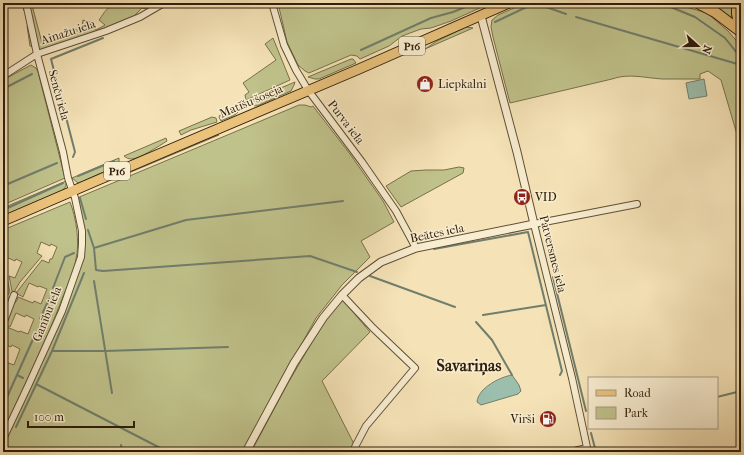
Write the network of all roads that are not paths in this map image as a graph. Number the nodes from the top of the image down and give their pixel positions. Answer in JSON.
{"nodes":[{"id":1,"x":26,"y":3,"type":"edge"},
{"id":2,"x":164,"y":3,"type":"edge"},
{"id":3,"x":272,"y":3,"type":"edge"},
{"id":4,"x":510,"y":3,"type":"edge"},
{"id":5,"x":698,"y":3,"type":"edge"},
{"id":6,"x":737,"y":3,"type":"edge"},
{"id":7,"x":481,"y":16,"type":"junction"},
{"id":8,"x":741,"y":32,"type":"edge"},
{"id":9,"x":37,"y":54,"type":"junction"},
{"id":10,"x":3,"y":76,"type":"edge"},
{"id":11,"x":308,"y":90,"type":"junction"},
{"id":12,"x":72,"y":191,"type":"junction"},
{"id":13,"x":637,"y":204,"type":"dead end"},
{"id":14,"x":3,"y":221,"type":"edge"},
{"id":15,"x":534,"y":224,"type":"junction"},
{"id":16,"x":416,"y":248,"type":"junction"},
{"id":17,"x":14,"y":295,"type":"dead end"},
{"id":18,"x":342,"y":296,"type":"junction"},
{"id":19,"x":3,"y":324,"type":"edge"},
{"id":20,"x":3,"y":439,"type":"edge"},
{"id":21,"x":587,"y":450,"type":"edge"},
{"id":22,"x":246,"y":452,"type":"edge"},
{"id":23,"x":353,"y":452,"type":"edge"},
{"id":24,"x":570,"y":452,"type":"edge"}],
"edges":[{"from":1,"to":9,"type":"street","name":"Senču iela"},
{"from":2,"to":9,"type":"street","name":"Ainažu iela"},
{"from":3,"to":11,"type":"street","name":"Purva iela"},
{"from":4,"to":7,"type":"main road","name":"Matīšu šoseja","number":"P16"},
{"from":5,"to":8,"type":"highway"},
{"from":6,"to":8,"type":"highway"},
{"from":7,"to":11,"type":"main road","name":"Matīšu šoseja","number":"P16"},
{"from":7,"to":15,"type":"street","name":"Patversmes iela"},
{"from":9,"to":10,"type":"street","name":"Ainažu iela"},
{"from":9,"to":12,"type":"street","name":"Senču iela"},
{"from":11,"to":12,"type":"main road","name":"Matīšu šoseja","number":"P16"},
{"from":11,"to":16,"type":"street","name":"Purva iela"},
{"from":12,"to":14,"type":"main road","name":"Matīšu šoseja","number":"P16"},
{"from":12,"to":20,"type":"street","name":"Ganību iela"},
{"from":13,"to":15,"type":"street","name":"Beātes iela"},
{"from":15,"to":16,"type":"street","name":"Beātes iela"},
{"from":15,"to":21,"type":"street","name":"Patversmes iela"},
{"from":16,"to":18,"type":"street","name":"Beātes iela"},
{"from":17,"to":19,"type":"street"},
{"from":18,"to":22,"type":"street","name":"Beātes iela"},
{"from":18,"to":23,"type":"street"},
{"from":21,"to":24,"type":"street"}]}
